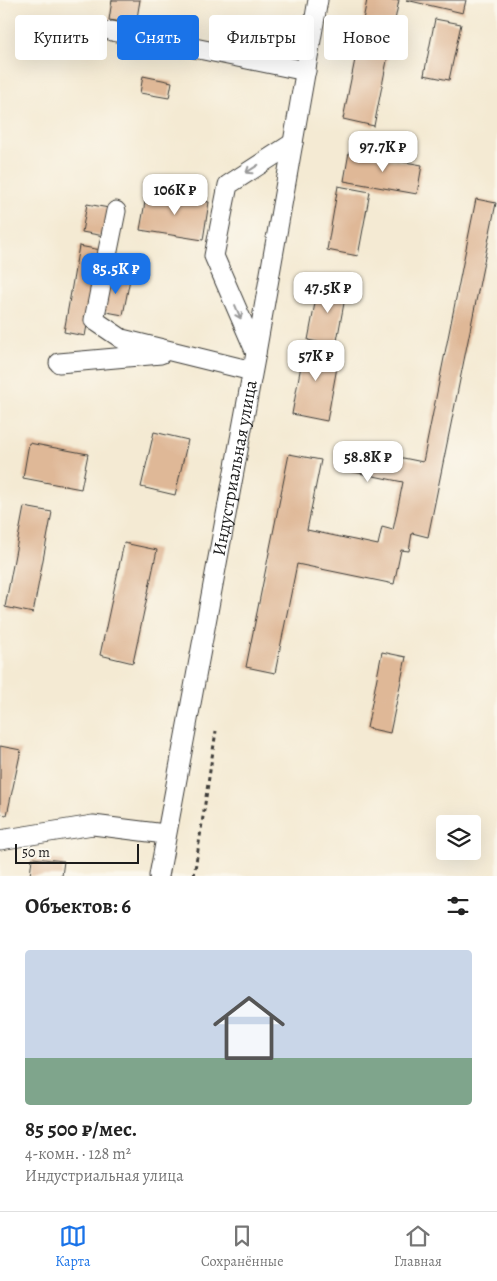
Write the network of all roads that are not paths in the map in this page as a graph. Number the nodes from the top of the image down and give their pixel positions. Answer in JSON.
{"nodes":[{"id":1,"x":318,"y":0,"type":"edge"},
{"id":2,"x":112,"y":31,"type":"dead end"},
{"id":3,"x":306,"y":71,"type":"junction"},
{"id":4,"x":293,"y":143,"type":"junction"},
{"id":5,"x":116,"y":210,"type":"dead end"},
{"id":6,"x":177,"y":353,"type":"junction"},
{"id":7,"x":254,"y":362,"type":"junction"},
{"id":8,"x":59,"y":363,"type":"dead end"},
{"id":9,"x":166,"y":834,"type":"junction"},
{"id":10,"x":0,"y":840,"type":"edge"},
{"id":11,"x":159,"y":876,"type":"edge"}],
"edges":[{"from":1,"to":3,"type":"street","name":"Индустриальная улица"},
{"from":2,"to":3,"type":"street"},
{"from":3,"to":4,"type":"street","name":"Индустриальная улица"},
{"from":4,"to":7,"type":"street","name":"Индустриальная улица"},
{"from":4,"to":7,"type":"street","one_way":true},
{"from":5,"to":6,"type":"street"},
{"from":6,"to":7,"type":"street"},
{"from":6,"to":8,"type":"street"},
{"from":7,"to":9,"type":"street","name":"Индустриальная улица"},
{"from":9,"to":10,"type":"street"},
{"from":9,"to":11,"type":"street","name":"Индустриальная улица"}]}
